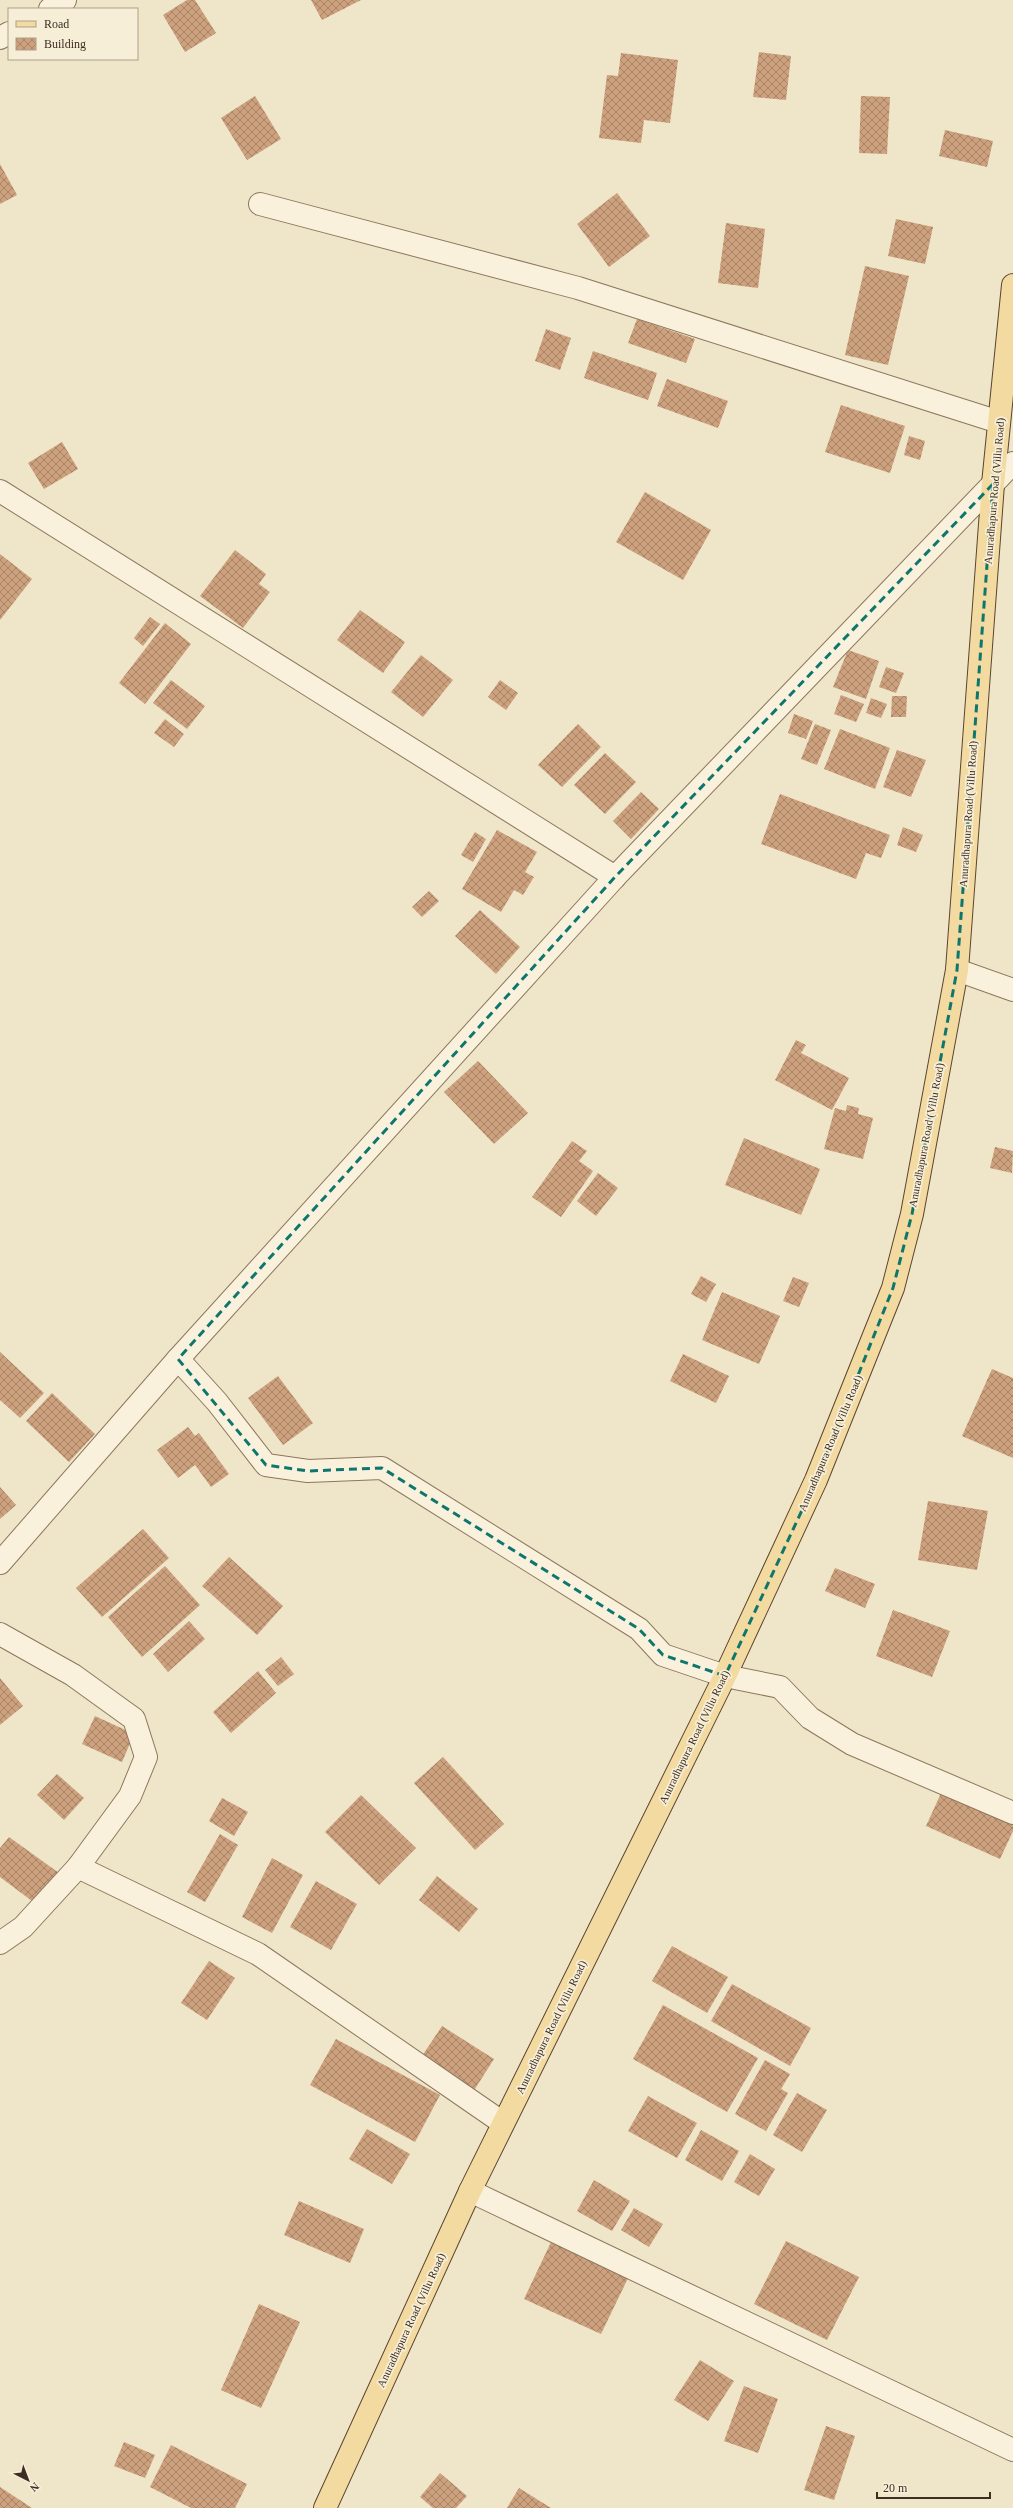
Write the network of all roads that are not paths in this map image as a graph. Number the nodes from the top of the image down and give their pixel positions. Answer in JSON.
{"nodes":[{"id":1,"x":65,"y":0,"type":"edge"},
{"id":2,"x":52,"y":8,"type":"edge"},
{"id":3,"x":260,"y":204,"type":"dead end"},
{"id":4,"x":1013,"y":285,"type":"edge"},
{"id":5,"x":1000,"y":422,"type":"junction"},
{"id":6,"x":1013,"y":463,"type":"edge"},
{"id":7,"x":993,"y":484,"type":"junction"},
{"id":8,"x":0,"y":491,"type":"edge"},
{"id":9,"x":615,"y":877,"type":"junction"},
{"id":10,"x":957,"y":970,"type":"junction"},
{"id":11,"x":1013,"y":990,"type":"edge"},
{"id":12,"x":178,"y":1359,"type":"junction"},
{"id":13,"x":0,"y":1563,"type":"edge"},
{"id":14,"x":0,"y":1634,"type":"edge"},
{"id":15,"x":724,"y":1676,"type":"junction"},
{"id":16,"x":1013,"y":1813,"type":"edge"},
{"id":17,"x":78,"y":1867,"type":"junction"},
{"id":18,"x":0,"y":1943,"type":"edge"},
{"id":19,"x":503,"y":2123,"type":"junction"},
{"id":20,"x":470,"y":2191,"type":"junction"},
{"id":21,"x":1013,"y":2450,"type":"edge"},
{"id":22,"x":325,"y":2508,"type":"edge"}],
"edges":[{"from":1,"to":2,"type":"street"},
{"from":3,"to":5,"type":"street"},
{"from":4,"to":5,"type":"main road","name":"Anuradhapura Road (Villu Road)"},
{"from":5,"to":7,"type":"main road","name":"Anuradhapura Road (Villu Road)"},
{"from":6,"to":7,"type":"street"},
{"from":7,"to":9,"type":"street"},
{"from":7,"to":10,"type":"main road","name":"Anuradhapura Road (Villu Road)"},
{"from":8,"to":9,"type":"street"},
{"from":9,"to":12,"type":"street"},
{"from":10,"to":11,"type":"street"},
{"from":10,"to":15,"type":"main road","name":"Anuradhapura Road (Villu Road)"},
{"from":12,"to":13,"type":"street"},
{"from":12,"to":15,"type":"street"},
{"from":14,"to":17,"type":"street"},
{"from":15,"to":16,"type":"street"},
{"from":15,"to":19,"type":"main road","name":"Anuradhapura Road (Villu Road)"},
{"from":17,"to":18,"type":"street"},
{"from":17,"to":19,"type":"street"},
{"from":19,"to":20,"type":"main road","name":"Anuradhapura Road (Villu Road)"},
{"from":20,"to":21,"type":"street"},
{"from":20,"to":22,"type":"main road","name":"Anuradhapura Road (Villu Road)"}]}
